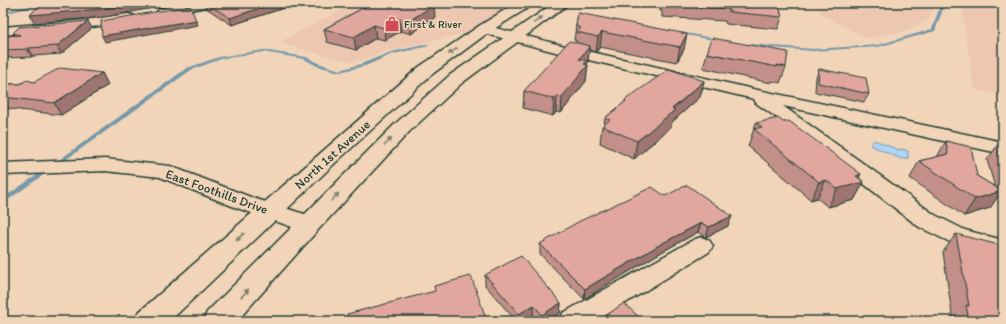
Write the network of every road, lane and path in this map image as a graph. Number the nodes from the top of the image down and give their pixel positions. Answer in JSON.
{"nodes":[{"id":1,"x":205,"y":3,"type":"edge"},
{"id":2,"x":526,"y":3,"type":"edge"},
{"id":3,"x":563,"y":3,"type":"edge"},
{"id":4,"x":484,"y":29,"type":"junction"},
{"id":5,"x":3,"y":31,"type":"edge"},
{"id":6,"x":514,"y":37,"type":"junction"},
{"id":7,"x":753,"y":94,"type":"junction"},
{"id":8,"x":1003,"y":148,"type":"edge"},
{"id":9,"x":3,"y":169,"type":"edge"},
{"id":10,"x":269,"y":211,"type":"junction"},
{"id":11,"x":309,"y":224,"type":"junction"},
{"id":12,"x":701,"y":246,"type":"dead end"},
{"id":13,"x":1003,"y":249,"type":"edge"},
{"id":14,"x":150,"y":321,"type":"edge"},
{"id":15,"x":218,"y":321,"type":"edge"},
{"id":16,"x":573,"y":321,"type":"edge"}],
"edges":[{"from":1,"to":5,"type":"street"},
{"from":2,"to":4,"type":"main road","name":"North 1st Avenue"},
{"from":6,"to":3,"type":"main road","one_way":true},
{"from":4,"to":6,"type":"street"},
{"from":4,"to":10,"type":"main road","name":"North 1st Avenue","one_way":true},
{"from":6,"to":7,"type":"street"},
{"from":11,"to":6,"type":"main road","one_way":true},
{"from":7,"to":8,"type":"street"},
{"from":7,"to":13,"type":"street"},
{"from":9,"to":10,"type":"street","name":"East Foothills Drive"},
{"from":10,"to":11,"type":"street","name":"East Foothills Drive"},
{"from":10,"to":14,"type":"main road","name":"North 1st Avenue","one_way":true},
{"from":15,"to":11,"type":"main road","one_way":true},
{"from":12,"to":16,"type":"street"}]}
